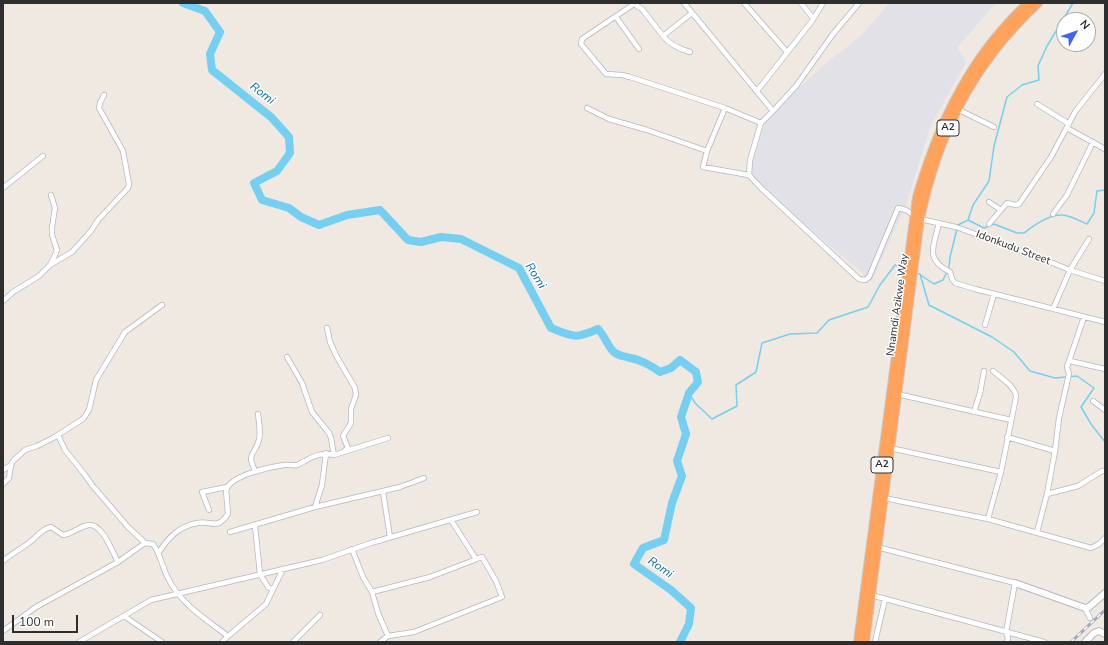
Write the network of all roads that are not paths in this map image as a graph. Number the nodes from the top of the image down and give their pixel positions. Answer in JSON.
{"nodes":[{"id":1,"x":684,"y":3,"type":"edge"},
{"id":2,"x":744,"y":3,"type":"edge"},
{"id":3,"x":802,"y":3,"type":"edge"},
{"id":4,"x":823,"y":3,"type":"edge"},
{"id":5,"x":860,"y":3,"type":"edge"},
{"id":6,"x":1028,"y":3,"type":"edge"},
{"id":7,"x":1038,"y":3,"type":"edge"},
{"id":8,"x":692,"y":13,"type":"junction"},
{"id":9,"x":616,"y":17,"type":"junction"},
{"id":10,"x":813,"y":18,"type":"junction"},
{"id":11,"x":662,"y":36,"type":"junction"},
{"id":12,"x":640,"y":49,"type":"dead end"},
{"id":13,"x":690,"y":52,"type":"dead end"},
{"id":14,"x":787,"y":52,"type":"junction"},
{"id":15,"x":1105,"y":74,"type":"edge"},
{"id":16,"x":757,"y":91,"type":"junction"},
{"id":17,"x":104,"y":95,"type":"dead end"},
{"id":18,"x":1037,"y":104,"type":"dead end"},
{"id":19,"x":587,"y":108,"type":"dead end"},
{"id":20,"x":725,"y":108,"type":"junction"},
{"id":21,"x":957,"y":109,"type":"junction"},
{"id":22,"x":773,"y":111,"type":"junction"},
{"id":23,"x":761,"y":123,"type":"junction"},
{"id":24,"x":1068,"y":126,"type":"junction"},
{"id":25,"x":994,"y":127,"type":"dead end"},
{"id":26,"x":1093,"y":142,"type":"junction"},
{"id":27,"x":1105,"y":149,"type":"edge"},
{"id":28,"x":707,"y":151,"type":"junction"},
{"id":29,"x":43,"y":156,"type":"dead end"},
{"id":30,"x":749,"y":175,"type":"junction"},
{"id":31,"x":3,"y":188,"type":"edge"},
{"id":32,"x":51,"y":196,"type":"dead end"},
{"id":33,"x":989,"y":202,"type":"dead end"},
{"id":34,"x":1001,"y":210,"type":"junction"},
{"id":35,"x":1053,"y":214,"type":"dead end"},
{"id":36,"x":917,"y":217,"type":"junction"},
{"id":37,"x":939,"y":223,"type":"junction"},
{"id":38,"x":989,"y":224,"type":"dead end"},
{"id":39,"x":1089,"y":239,"type":"dead end"},
{"id":40,"x":50,"y":265,"type":"junction"},
{"id":41,"x":1070,"y":270,"type":"junction"},
{"id":42,"x":1105,"y":281,"type":"edge"},
{"id":43,"x":994,"y":294,"type":"junction"},
{"id":44,"x":3,"y":301,"type":"edge"},
{"id":45,"x":162,"y":305,"type":"dead end"},
{"id":46,"x":1053,"y":309,"type":"junction"},
{"id":47,"x":1084,"y":317,"type":"junction"},
{"id":48,"x":1105,"y":322,"type":"edge"},
{"id":49,"x":985,"y":325,"type":"dead end"},
{"id":50,"x":327,"y":328,"type":"dead end"},
{"id":51,"x":287,"y":357,"type":"dead end"},
{"id":52,"x":1070,"y":361,"type":"junction"},
{"id":53,"x":1105,"y":369,"type":"edge"},
{"id":54,"x":984,"y":371,"type":"dead end"},
{"id":55,"x":993,"y":371,"type":"dead end"},
{"id":56,"x":897,"y":394,"type":"junction"},
{"id":57,"x":1093,"y":401,"type":"dead end"},
{"id":58,"x":1105,"y":410,"type":"edge"},
{"id":59,"x":974,"y":412,"type":"junction"},
{"id":60,"x":258,"y":414,"type":"dead end"},
{"id":61,"x":1011,"y":420,"type":"junction"},
{"id":62,"x":58,"y":435,"type":"junction"},
{"id":63,"x":1008,"y":437,"type":"junction"},
{"id":64,"x":388,"y":438,"type":"dead end"},
{"id":65,"x":890,"y":448,"type":"junction"},
{"id":66,"x":1055,"y":451,"type":"junction"},
{"id":67,"x":326,"y":453,"type":"junction"},
{"id":68,"x":334,"y":455,"type":"junction"},
{"id":69,"x":11,"y":465,"type":"junction"},
{"id":70,"x":3,"y":470,"type":"edge"},
{"id":71,"x":1105,"y":471,"type":"edge"},
{"id":72,"x":255,"y":472,"type":"junction"},
{"id":73,"x":1001,"y":472,"type":"junction"},
{"id":74,"x":424,"y":478,"type":"dead end"},
{"id":75,"x":3,"y":484,"type":"edge"},
{"id":76,"x":227,"y":487,"type":"junction"},
{"id":77,"x":383,"y":492,"type":"junction"},
{"id":78,"x":1047,"y":494,"type":"junction"},
{"id":79,"x":884,"y":498,"type":"junction"},
{"id":80,"x":315,"y":508,"type":"junction"},
{"id":81,"x":209,"y":510,"type":"dead end"},
{"id":82,"x":477,"y":512,"type":"dead end"},
{"id":83,"x":988,"y":519,"type":"junction"},
{"id":84,"x":451,"y":520,"type":"junction"},
{"id":85,"x":254,"y":526,"type":"junction"},
{"id":86,"x":230,"y":532,"type":"dead end"},
{"id":87,"x":1037,"y":532,"type":"junction"},
{"id":88,"x":390,"y":537,"type":"junction"},
{"id":89,"x":1105,"y":538,"type":"edge"},
{"id":90,"x":145,"y":543,"type":"junction"},
{"id":91,"x":153,"y":544,"type":"junction"},
{"id":92,"x":163,"y":545,"type":"junction"},
{"id":93,"x":877,"y":546,"type":"junction"},
{"id":94,"x":352,"y":549,"type":"junction"},
{"id":95,"x":159,"y":552,"type":"junction"},
{"id":96,"x":482,"y":557,"type":"junction"},
{"id":97,"x":3,"y":561,"type":"edge"},
{"id":98,"x":118,"y":562,"type":"junction"},
{"id":99,"x":283,"y":568,"type":"junction"},
{"id":100,"x":260,"y":574,"type":"junction"},
{"id":101,"x":869,"y":583,"type":"junction"},
{"id":102,"x":1015,"y":583,"type":"junction"},
{"id":103,"x":272,"y":590,"type":"junction"},
{"id":104,"x":372,"y":592,"type":"junction"},
{"id":105,"x":1105,"y":593,"type":"edge"},
{"id":106,"x":178,"y":594,"type":"junction"},
{"id":107,"x":871,"y":595,"type":"junction"},
{"id":108,"x":885,"y":599,"type":"junction"},
{"id":109,"x":1084,"y":608,"type":"junction"},
{"id":110,"x":320,"y":615,"type":"dead end"},
{"id":111,"x":124,"y":616,"type":"junction"},
{"id":112,"x":1090,"y":618,"type":"dead end"},
{"id":113,"x":3,"y":631,"type":"edge"},
{"id":114,"x":1006,"y":632,"type":"junction"},
{"id":115,"x":1105,"y":634,"type":"edge"},
{"id":116,"x":388,"y":636,"type":"junction"},
{"id":117,"x":227,"y":637,"type":"junction"},
{"id":118,"x":82,"y":641,"type":"edge"},
{"id":119,"x":162,"y":642,"type":"edge"},
{"id":120,"x":222,"y":642,"type":"edge"},
{"id":121,"x":293,"y":642,"type":"edge"},
{"id":122,"x":380,"y":642,"type":"edge"},
{"id":123,"x":858,"y":642,"type":"edge"},
{"id":124,"x":865,"y":642,"type":"edge"},
{"id":125,"x":875,"y":642,"type":"edge"},
{"id":126,"x":1007,"y":642,"type":"edge"},
{"id":127,"x":1044,"y":642,"type":"edge"},
{"id":128,"x":1085,"y":642,"type":"edge"}],
"edges":[{"from":1,"to":8,"type":"street"},
{"from":2,"to":14,"type":"street"},
{"from":3,"to":10,"type":"street"},
{"from":4,"to":10,"type":"street"},
{"from":5,"to":22,"type":"street"},
{"from":6,"to":36,"type":"highway","name":"Nnamdi Azikwe Way","number":"A2"},
{"from":7,"to":21,"type":"highway","name":"Nnamdi Azikwe Way","number":"A2"},
{"from":8,"to":11,"type":"street"},
{"from":8,"to":16,"type":"street"},
{"from":9,"to":11,"type":"street"},
{"from":9,"to":12,"type":"street"},
{"from":9,"to":20,"type":"street"},
{"from":10,"to":14,"type":"street"},
{"from":11,"to":13,"type":"street"},
{"from":14,"to":16,"type":"street"},
{"from":15,"to":24,"type":"street"},
{"from":16,"to":22,"type":"street"},
{"from":17,"to":40,"type":"street"},
{"from":18,"to":24,"type":"street"},
{"from":19,"to":28,"type":"street"},
{"from":20,"to":23,"type":"street"},
{"from":20,"to":28,"type":"street"},
{"from":21,"to":25,"type":"street"},
{"from":21,"to":36,"type":"highway","name":"Nnamdi Azikwe Way","number":"A2"},
{"from":22,"to":23,"type":"street"},
{"from":23,"to":30,"type":"street"},
{"from":24,"to":26,"type":"street"},
{"from":24,"to":34,"type":"street"},
{"from":26,"to":27,"type":"street"},
{"from":26,"to":35,"type":"street"},
{"from":28,"to":30,"type":"street"},
{"from":29,"to":31,"type":"street"},
{"from":30,"to":36,"type":"street","name":"Idonkudu Street"},
{"from":32,"to":40,"type":"street"},
{"from":33,"to":34,"type":"street"},
{"from":34,"to":38,"type":"street"},
{"from":36,"to":37,"type":"street","name":"Idonkudu Street"},
{"from":36,"to":56,"type":"highway","name":"Nnamdi Azikwe Way","number":"A2"},
{"from":36,"to":101,"type":"highway","name":"Nnamdi Azikwe Way","number":"A2"},
{"from":37,"to":41,"type":"street","name":"Idonkudu Street"},
{"from":37,"to":43,"type":"street"},
{"from":39,"to":41,"type":"street"},
{"from":40,"to":44,"type":"street"},
{"from":41,"to":42,"type":"street","name":"Idonkudu Street"},
{"from":41,"to":46,"type":"street"},
{"from":43,"to":46,"type":"street"},
{"from":43,"to":49,"type":"street"},
{"from":45,"to":62,"type":"street"},
{"from":46,"to":47,"type":"street"},
{"from":47,"to":48,"type":"street"},
{"from":47,"to":52,"type":"street"},
{"from":50,"to":68,"type":"street"},
{"from":51,"to":68,"type":"street"},
{"from":52,"to":53,"type":"street"},
{"from":52,"to":66,"type":"street"},
{"from":54,"to":59,"type":"street"},
{"from":55,"to":61,"type":"street"},
{"from":56,"to":59,"type":"street"},
{"from":56,"to":65,"type":"highway","name":"Nnamdi Azikwe Way","number":"A2"},
{"from":57,"to":58,"type":"street"},
{"from":59,"to":61,"type":"street"},
{"from":60,"to":72,"type":"street"},
{"from":61,"to":63,"type":"street"},
{"from":62,"to":69,"type":"street"},
{"from":62,"to":90,"type":"street"},
{"from":63,"to":66,"type":"street"},
{"from":63,"to":73,"type":"street"},
{"from":64,"to":68,"type":"street"},
{"from":65,"to":73,"type":"street"},
{"from":65,"to":79,"type":"highway","name":"Nnamdi Azikwe Way","number":"A2"},
{"from":66,"to":78,"type":"street"},
{"from":67,"to":68,"type":"street"},
{"from":67,"to":72,"type":"street"},
{"from":67,"to":80,"type":"street"},
{"from":69,"to":70,"type":"street"},
{"from":69,"to":75,"type":"street"},
{"from":71,"to":78,"type":"street"},
{"from":72,"to":76,"type":"street"},
{"from":73,"to":83,"type":"street"},
{"from":74,"to":77,"type":"street"},
{"from":76,"to":81,"type":"street"},
{"from":76,"to":92,"type":"street"},
{"from":77,"to":80,"type":"street"},
{"from":77,"to":88,"type":"street"},
{"from":78,"to":87,"type":"street"},
{"from":79,"to":83,"type":"street"},
{"from":79,"to":93,"type":"highway","name":"Nnamdi Azikwe Way","number":"A2"},
{"from":80,"to":85,"type":"street"},
{"from":82,"to":84,"type":"street"},
{"from":83,"to":87,"type":"street"},
{"from":84,"to":88,"type":"street"},
{"from":84,"to":96,"type":"street"},
{"from":85,"to":86,"type":"street"},
{"from":85,"to":100,"type":"street"},
{"from":87,"to":89,"type":"street"},
{"from":88,"to":94,"type":"street"},
{"from":90,"to":91,"type":"street"},
{"from":90,"to":98,"type":"street"},
{"from":91,"to":92,"type":"street"},
{"from":91,"to":95,"type":"street"},
{"from":92,"to":95,"type":"street"},
{"from":93,"to":101,"type":"highway","name":"Nnamdi Azikwe Way","number":"A2"},
{"from":93,"to":102,"type":"street"},
{"from":94,"to":99,"type":"street"},
{"from":94,"to":104,"type":"street"},
{"from":95,"to":106,"type":"street"},
{"from":96,"to":104,"type":"street"},
{"from":96,"to":116,"type":"street"},
{"from":97,"to":98,"type":"street"},
{"from":98,"to":113,"type":"street"},
{"from":99,"to":100,"type":"street"},
{"from":99,"to":103,"type":"street"},
{"from":100,"to":103,"type":"street"},
{"from":100,"to":106,"type":"street"},
{"from":101,"to":107,"type":"highway","name":"Nnamdi Azikwe Way","number":"A2"},
{"from":101,"to":123,"type":"highway","name":"Nnamdi Azikwe Way","number":"A2"},
{"from":102,"to":109,"type":"main road"},
{"from":102,"to":114,"type":"street"},
{"from":103,"to":117,"type":"street"},
{"from":104,"to":116,"type":"street"},
{"from":105,"to":109,"type":"main road"},
{"from":106,"to":111,"type":"street"},
{"from":106,"to":117,"type":"street"},
{"from":107,"to":108,"type":"street"},
{"from":107,"to":124,"type":"highway","name":"Nnamdi Azikwe Way","number":"A2"},
{"from":108,"to":114,"type":"street"},
{"from":108,"to":125,"type":"street"},
{"from":109,"to":112,"type":"street"},
{"from":110,"to":121,"type":"street"},
{"from":111,"to":118,"type":"street"},
{"from":111,"to":119,"type":"street"},
{"from":114,"to":126,"type":"street"},
{"from":114,"to":127,"type":"street"},
{"from":115,"to":128,"type":"main road"},
{"from":116,"to":122,"type":"street"},
{"from":117,"to":120,"type":"street"}]}
